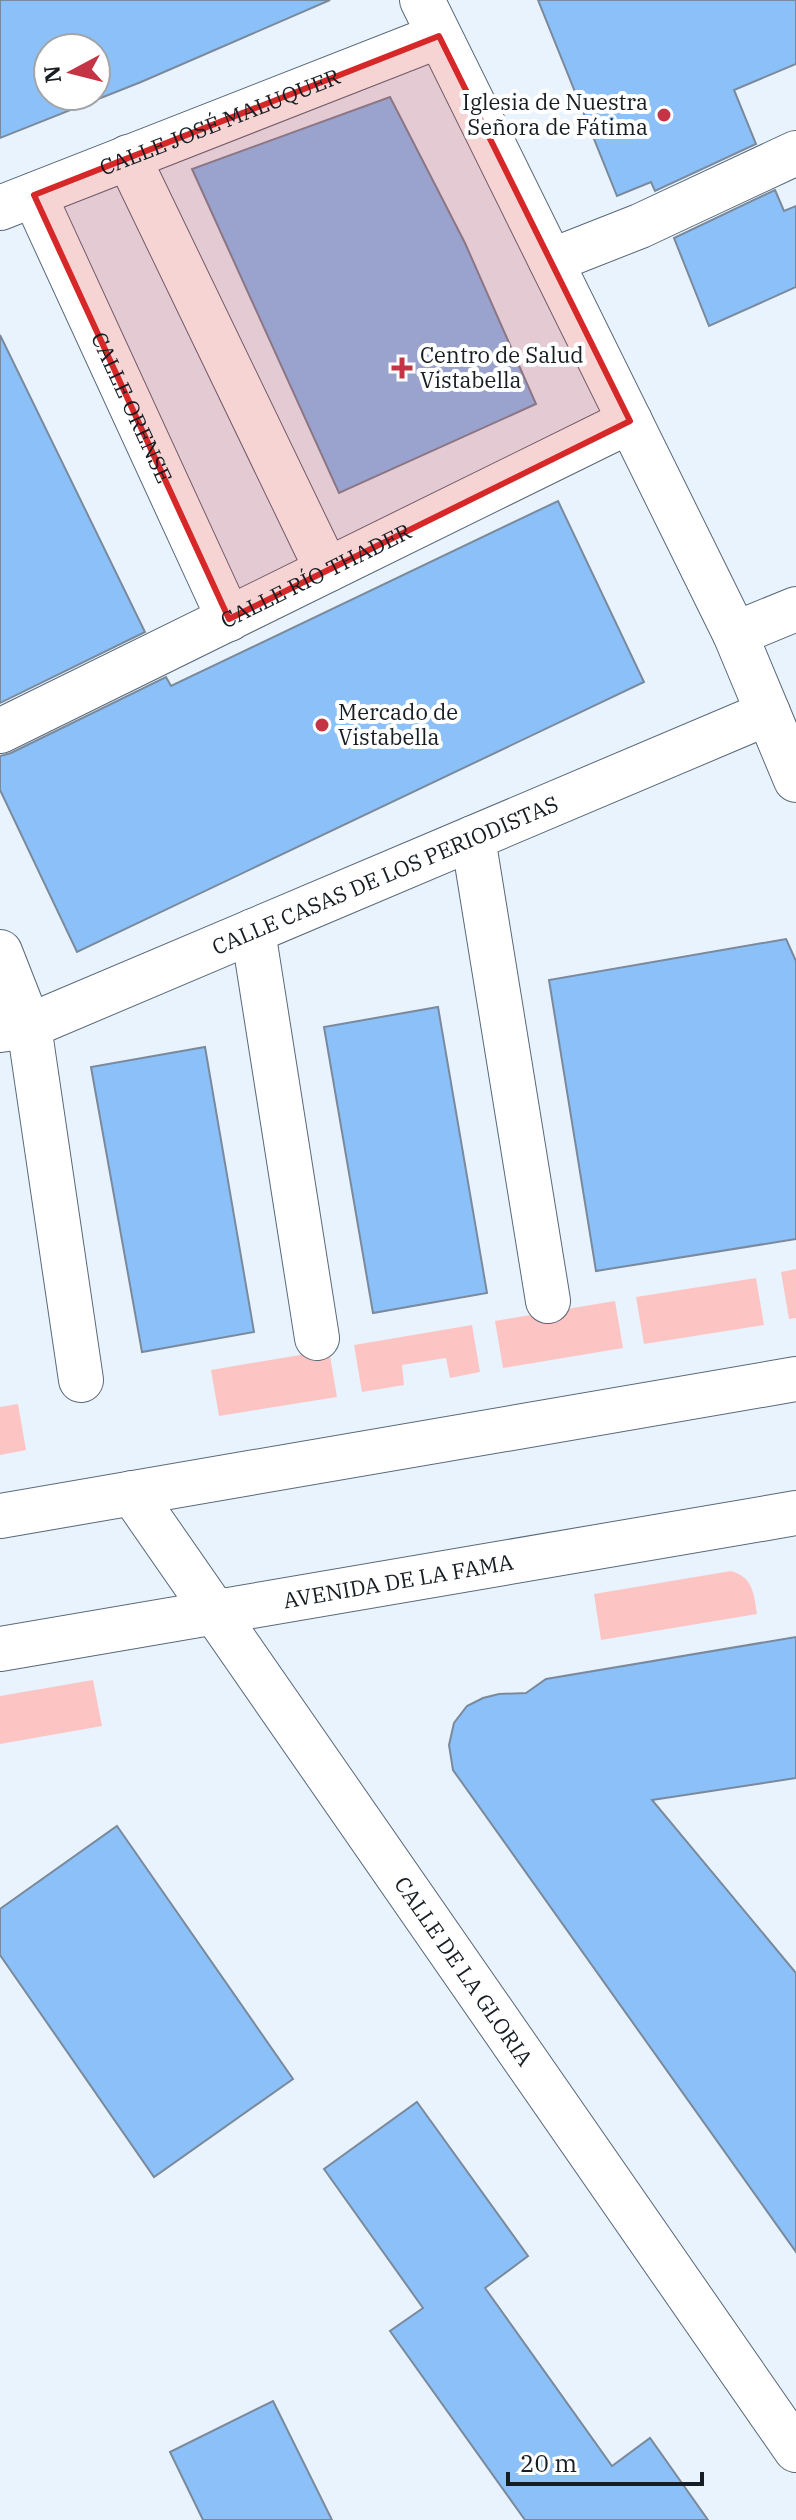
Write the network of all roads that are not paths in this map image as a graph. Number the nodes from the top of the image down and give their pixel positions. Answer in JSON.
{"nodes":[{"id":1,"x":431,"y":18,"type":"edge"},
{"id":2,"x":796,"y":153,"type":"edge"},
{"id":3,"x":128,"y":157,"type":"junction"},
{"id":4,"x":17,"y":201,"type":"edge"},
{"id":5,"x":551,"y":261,"type":"junction"},
{"id":6,"x":630,"y":421,"type":"junction"},
{"id":7,"x":327,"y":570,"type":"junction"},
{"id":8,"x":796,"y":609,"type":"edge"},
{"id":9,"x":229,"y":619,"type":"junction"},
{"id":10,"x":735,"y":634,"type":"junction"},
{"id":11,"x":768,"y":713,"type":"junction"},
{"id":12,"x":0,"y":731,"type":"edge"},
{"id":13,"x":796,"y":780,"type":"edge"},
{"id":14,"x":473,"y":838,"type":"junction"},
{"id":15,"x":253,"y":931,"type":"junction"},
{"id":16,"x":0,"y":952,"type":"edge"},
{"id":17,"x":15,"y":1028,"type":"edge"},
{"id":18,"x":548,"y":1301,"type":"dead end"},
{"id":19,"x":317,"y":1338,"type":"dead end"},
{"id":20,"x":796,"y":1379,"type":"edge"},
{"id":21,"x":81,"y":1380,"type":"dead end"},
{"id":22,"x":132,"y":1493,"type":"junction"},
{"id":23,"x":796,"y":1513,"type":"edge"},
{"id":24,"x":0,"y":1516,"type":"edge"},
{"id":25,"x":215,"y":1613,"type":"junction"},
{"id":26,"x":0,"y":1649,"type":"edge"},
{"id":27,"x":796,"y":2450,"type":"edge"}],
"edges":[{"from":1,"to":3,"type":"street","name":"CALLE JOSÉ MALUQUER"},
{"from":1,"to":5,"type":"street"},
{"from":2,"to":5,"type":"street"},
{"from":3,"to":4,"type":"street","name":"CALLE JOSÉ MALUQUER"},
{"from":3,"to":7,"type":"street"},
{"from":4,"to":9,"type":"street","name":"CALLE ORENSE"},
{"from":5,"to":6,"type":"street"},
{"from":6,"to":7,"type":"street","name":"CALLE RÍO THADER"},
{"from":6,"to":10,"type":"street"},
{"from":7,"to":9,"type":"street","name":"CALLE RÍO THADER"},
{"from":8,"to":10,"type":"street"},
{"from":9,"to":12,"type":"street","name":"CALLE RÍO THADER"},
{"from":10,"to":11,"type":"street"},
{"from":11,"to":13,"type":"street"},
{"from":11,"to":14,"type":"street","name":"CALLE CASAS DE LOS PERIODISTAS"},
{"from":14,"to":15,"type":"street","name":"CALLE CASAS DE LOS PERIODISTAS"},
{"from":14,"to":18,"type":"street"},
{"from":15,"to":17,"type":"street","name":"CALLE CASAS DE LOS PERIODISTAS"},
{"from":15,"to":19,"type":"street"},
{"from":16,"to":17,"type":"street"},
{"from":17,"to":21,"type":"street"},
{"from":20,"to":22,"type":"street"},
{"from":22,"to":24,"type":"street"},
{"from":22,"to":25,"type":"street","name":"CALLE DE LA GLORIA"},
{"from":23,"to":25,"type":"street","name":"AVENIDA DE LA FAMA"},
{"from":25,"to":26,"type":"street","name":"AVENIDA DE LA FAMA"},
{"from":25,"to":27,"type":"street","name":"CALLE DE LA GLORIA"}]}
